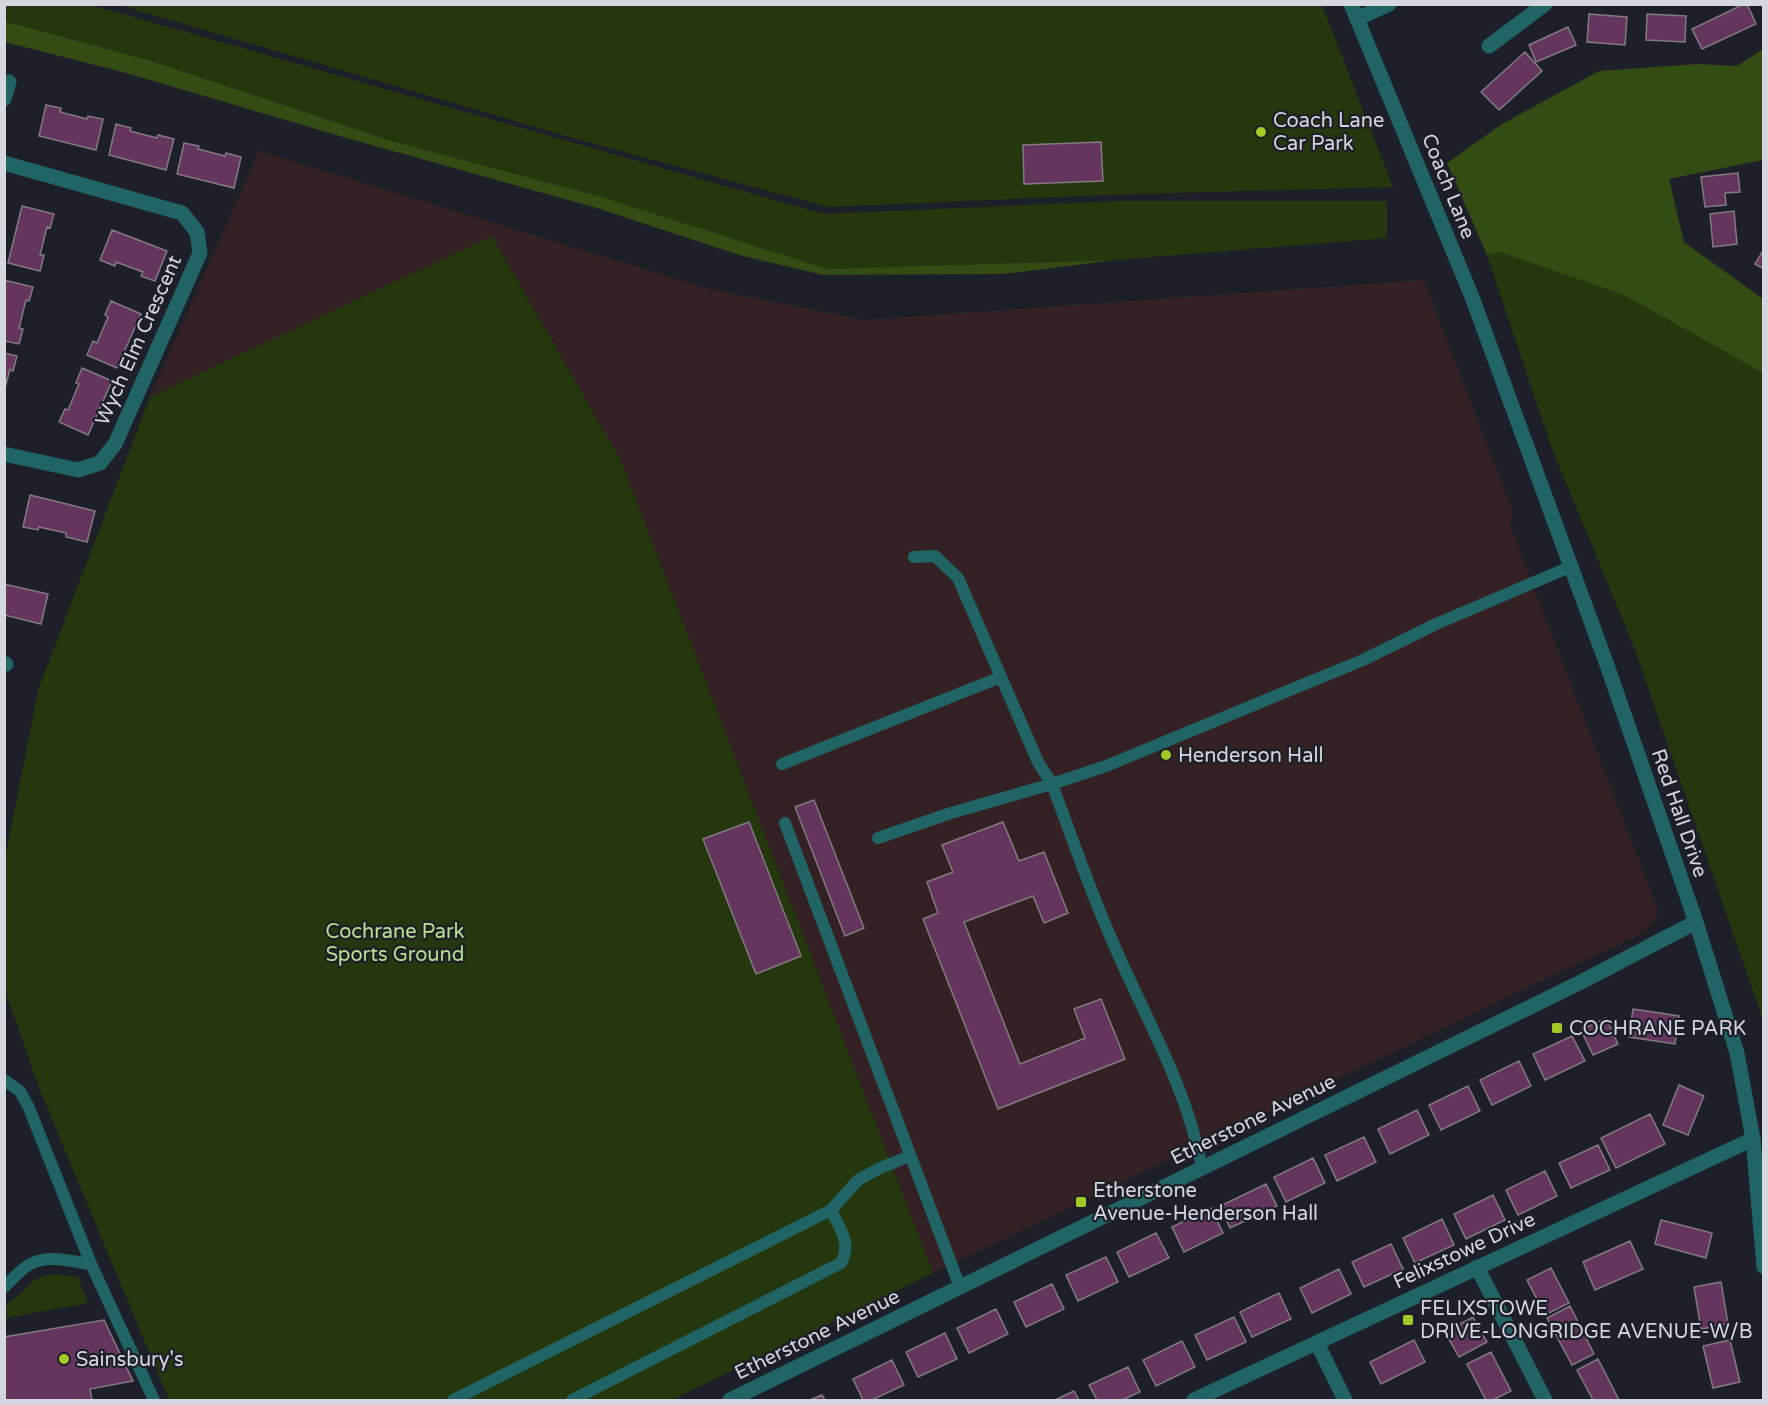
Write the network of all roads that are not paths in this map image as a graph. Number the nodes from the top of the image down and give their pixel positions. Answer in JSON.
{"nodes":[{"id":1,"x":1389,"y":4,"type":"edge"},
{"id":2,"x":1545,"y":4,"type":"edge"},
{"id":3,"x":1354,"y":11,"type":"edge"},
{"id":4,"x":1489,"y":46,"type":"dead end"},
{"id":5,"x":9,"y":82,"type":"dead end"},
{"id":6,"x":4,"y":99,"type":"edge"},
{"id":7,"x":4,"y":163,"type":"edge"},
{"id":8,"x":1504,"y":386,"type":"joint"},
{"id":9,"x":4,"y":454,"type":"edge"},
{"id":10,"x":915,"y":557,"type":"dead end"},
{"id":11,"x":1570,"y":567,"type":"junction"},
{"id":12,"x":1001,"y":677,"type":"junction"},
{"id":13,"x":782,"y":764,"type":"dead end"},
{"id":14,"x":1052,"y":784,"type":"junction"},
{"id":15,"x":785,"y":823,"type":"dead end"},
{"id":16,"x":878,"y":838,"type":"dead end"},
{"id":17,"x":1696,"y":922,"type":"junction"},
{"id":18,"x":4,"y":1080,"type":"edge"},
{"id":19,"x":1753,"y":1139,"type":"junction"},
{"id":20,"x":910,"y":1156,"type":"junction"},
{"id":21,"x":1202,"y":1168,"type":"junction"},
{"id":22,"x":831,"y":1210,"type":"junction"},
{"id":23,"x":91,"y":1264,"type":"junction"},
{"id":24,"x":1477,"y":1267,"type":"junction"},
{"id":25,"x":1764,"y":1267,"type":"edge"},
{"id":26,"x":4,"y":1287,"type":"edge"},
{"id":27,"x":960,"y":1287,"type":"junction"},
{"id":28,"x":1317,"y":1343,"type":"junction"},
{"id":29,"x":739,"y":1399,"type":"edge"},
{"id":30,"x":154,"y":1401,"type":"edge"},
{"id":31,"x":453,"y":1401,"type":"edge"},
{"id":32,"x":572,"y":1401,"type":"edge"},
{"id":33,"x":1194,"y":1401,"type":"edge"},
{"id":34,"x":1345,"y":1401,"type":"edge"},
{"id":35,"x":1545,"y":1401,"type":"edge"}],
"edges":[{"from":1,"to":3,"type":"street"},
{"from":2,"to":4,"type":"street"},
{"from":3,"to":8,"type":"street","name":"Coach Lane"},
{"from":5,"to":6,"type":"street"},
{"from":7,"to":9,"type":"street","name":"Wych Elm Crescent"},
{"from":8,"to":11,"type":"street","name":"Red Hall Drive"},
{"from":10,"to":12,"type":"lane"},
{"from":11,"to":14,"type":"lane"},
{"from":11,"to":17,"type":"street","name":"Red Hall Drive"},
{"from":12,"to":13,"type":"lane"},
{"from":12,"to":14,"type":"lane"},
{"from":14,"to":16,"type":"lane"},
{"from":14,"to":21,"type":"lane"},
{"from":15,"to":20,"type":"lane"},
{"from":17,"to":19,"type":"street","name":"Red Hall Drive"},
{"from":17,"to":21,"type":"street","name":"Etherstone Avenue"},
{"from":18,"to":23,"type":"lane"},
{"from":19,"to":24,"type":"street","name":"Felixstowe Drive"},
{"from":19,"to":25,"type":"street","name":"Red Hall Drive"},
{"from":20,"to":22,"type":"lane"},
{"from":20,"to":27,"type":"lane"},
{"from":21,"to":27,"type":"street","name":"Etherstone Avenue"},
{"from":22,"to":31,"type":"lane"},
{"from":22,"to":32,"type":"lane"},
{"from":23,"to":26,"type":"lane"},
{"from":23,"to":30,"type":"lane"},
{"from":24,"to":28,"type":"street","name":"Felixstowe Drive"},
{"from":24,"to":35,"type":"street"},
{"from":27,"to":29,"type":"street","name":"Etherstone Avenue"},
{"from":28,"to":33,"type":"street","name":"Felixstowe Drive"},
{"from":28,"to":34,"type":"street"}]}
